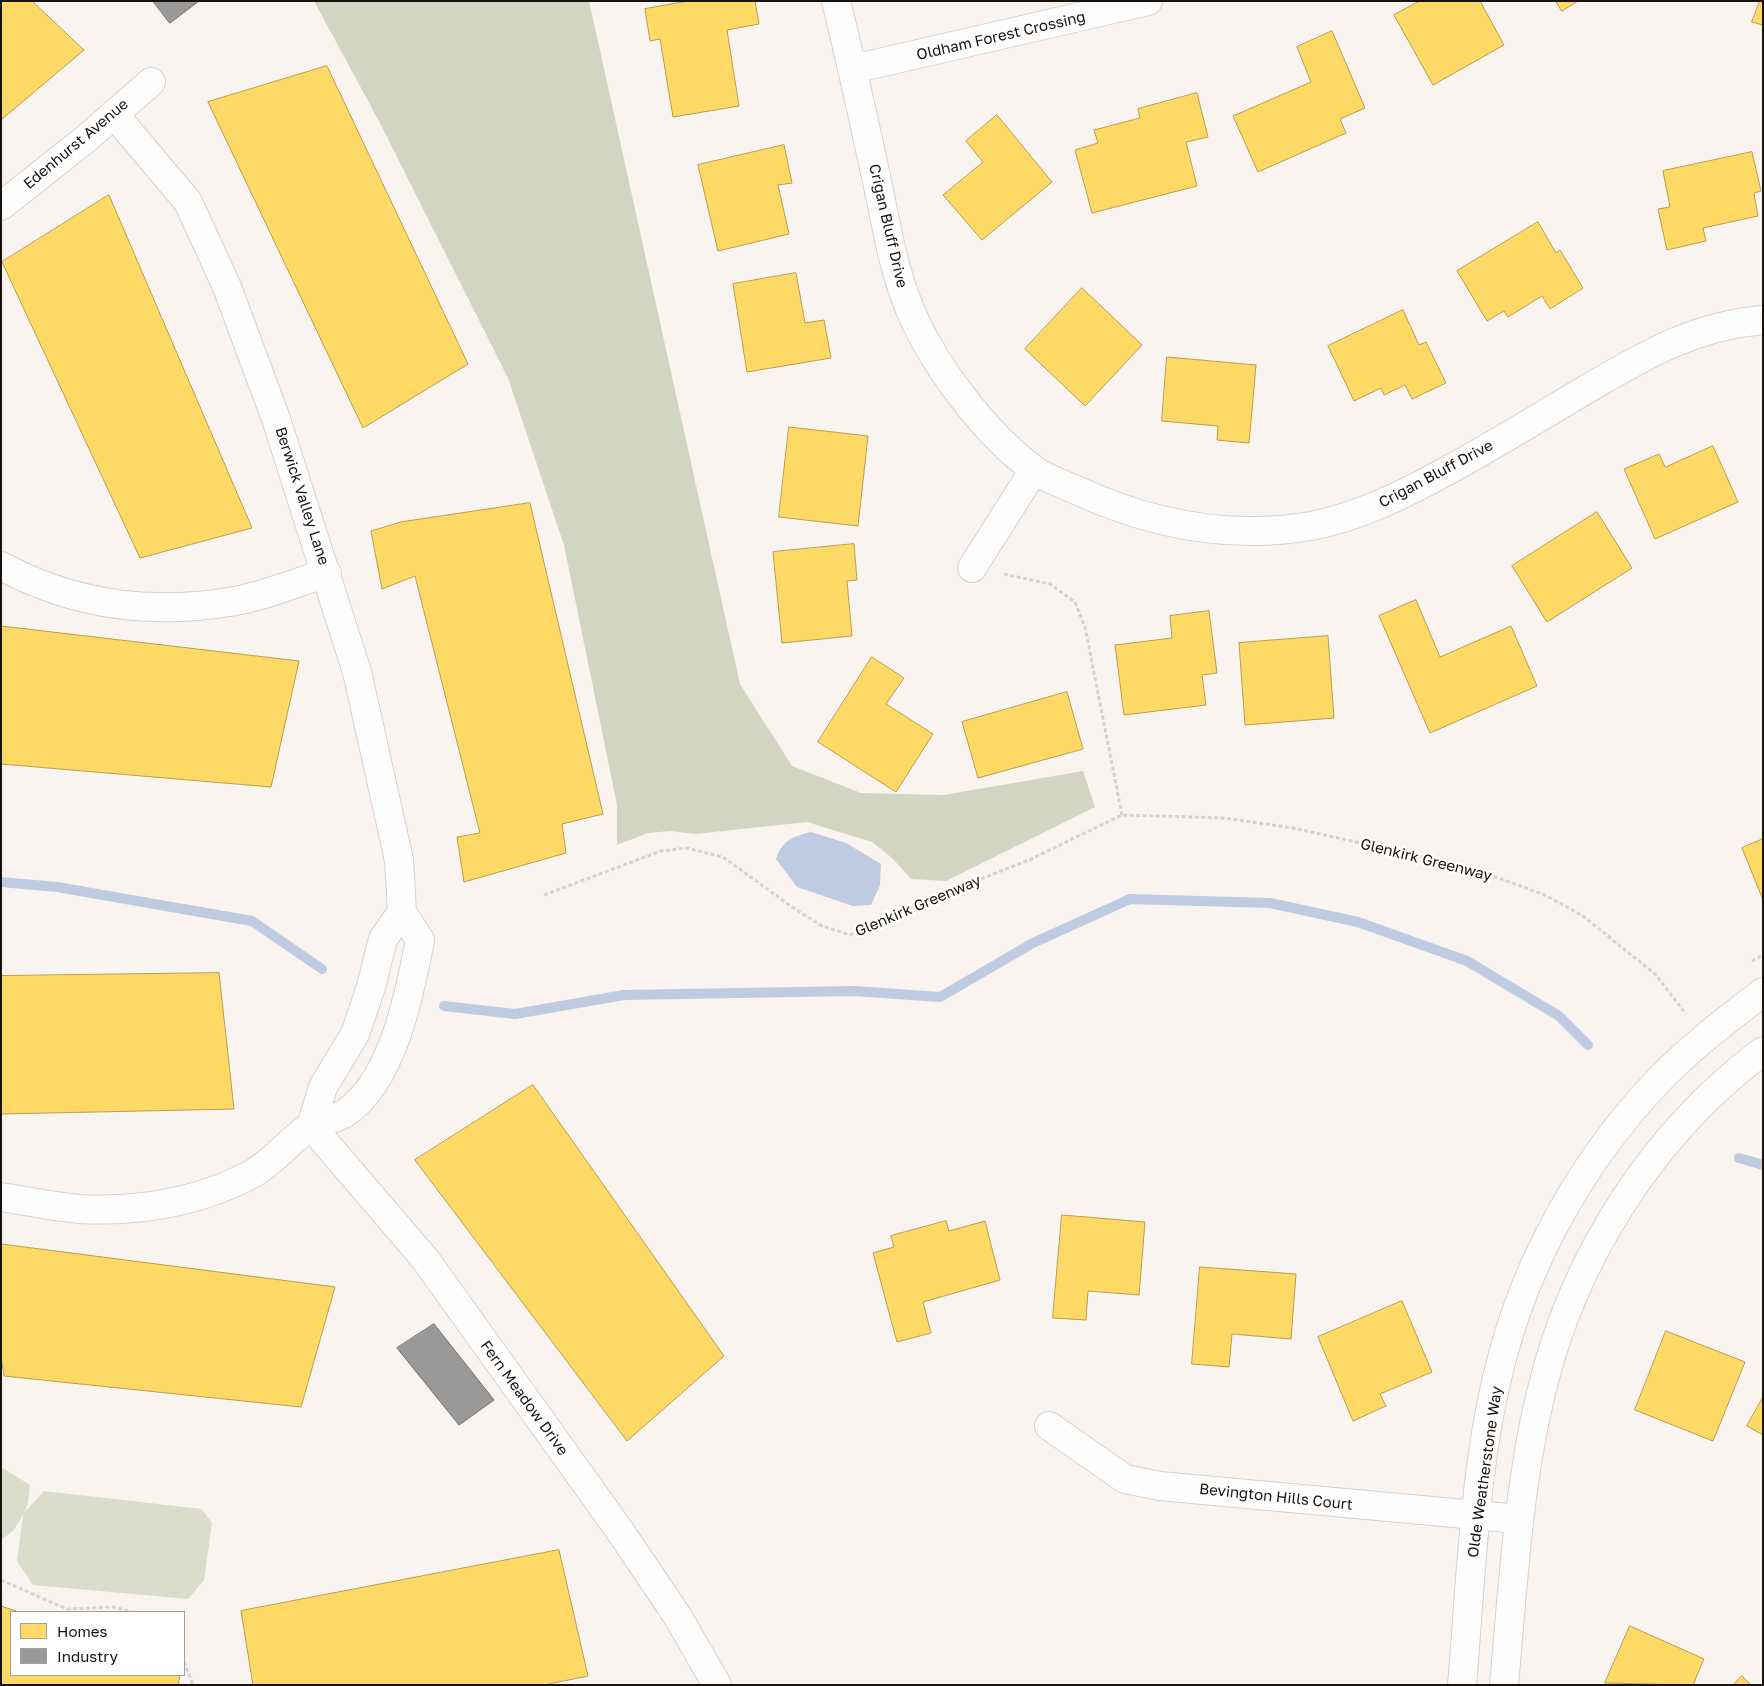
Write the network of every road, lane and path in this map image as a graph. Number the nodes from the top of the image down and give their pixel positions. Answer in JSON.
{"nodes":[{"id":1,"x":836,"y":1,"type":"edge"},
{"id":2,"x":1148,"y":1,"type":"edge"},
{"id":3,"x":853,"y":69,"type":"junction"},
{"id":4,"x":151,"y":82,"type":"dead end"},
{"id":5,"x":114,"y":114,"type":"junction"},
{"id":6,"x":1,"y":206,"type":"edge"},
{"id":7,"x":1763,"y":320,"type":"edge"},
{"id":8,"x":1034,"y":470,"type":"junction"},
{"id":9,"x":1,"y":566,"type":"edge"},
{"id":10,"x":972,"y":568,"type":"joint"},
{"id":11,"x":327,"y":573,"type":"junction"},
{"id":12,"x":1122,"y":815,"type":"junction"},
{"id":13,"x":544,"y":895,"type":"dead end"},
{"id":14,"x":402,"y":912,"type":"junction"},
{"id":15,"x":1763,"y":992,"type":"edge"},
{"id":16,"x":1685,"y":1013,"type":"dead end"},
{"id":17,"x":1763,"y":1051,"type":"edge"},
{"id":18,"x":311,"y":1126,"type":"junction"},
{"id":19,"x":1,"y":1198,"type":"edge"},
{"id":20,"x":1049,"y":1426,"type":"dead end"},
{"id":21,"x":1477,"y":1516,"type":"junction"},
{"id":22,"x":1519,"y":1519,"type":"junction"},
{"id":23,"x":1,"y":1580,"type":"edge"},
{"id":24,"x":129,"y":1611,"type":"edge"},
{"id":25,"x":185,"y":1664,"type":"edge"},
{"id":26,"x":194,"y":1685,"type":"edge"},
{"id":27,"x":716,"y":1685,"type":"edge"},
{"id":28,"x":1462,"y":1685,"type":"edge"},
{"id":29,"x":1504,"y":1685,"type":"edge"}],
"edges":[{"from":1,"to":3,"type":"street","name":"Crigan Bluff Drive"},
{"from":2,"to":3,"type":"street","name":"Oldham Forest Crossing"},
{"from":3,"to":8,"type":"street","name":"Crigan Bluff Drive"},
{"from":4,"to":5,"type":"street","name":"Edenhurst Avenue"},
{"from":5,"to":6,"type":"street","name":"Edenhurst Avenue"},
{"from":5,"to":11,"type":"street","name":"Berwick Valley Lane"},
{"from":7,"to":8,"type":"street","name":"Crigan Bluff Drive"},
{"from":8,"to":10,"type":"street"},
{"from":9,"to":11,"type":"street"},
{"from":10,"to":12,"type":"path"},
{"from":11,"to":14,"type":"street","name":"Berwick Valley Lane"},
{"from":12,"to":13,"type":"path","name":"Glenkirk Greenway"},
{"from":12,"to":16,"type":"path","name":"Glenkirk Greenway"},
{"from":14,"to":18,"type":"street"},
{"from":14,"to":18,"type":"street","name":"Berwick Valley Lane"},
{"from":15,"to":21,"type":"street","name":"Olde Weatherstone Way"},
{"from":17,"to":22,"type":"street"},
{"from":18,"to":19,"type":"street","name":"Berwick Valley Lane"},
{"from":18,"to":27,"type":"street","name":"Fern Meadow Drive"},
{"from":20,"to":21,"type":"street","name":"Bevington Hills Court"},
{"from":21,"to":22,"type":"street","name":"Bevington Hills Court"},
{"from":21,"to":28,"type":"street","name":"Olde Weatherstone Way"},
{"from":22,"to":29,"type":"street"},
{"from":23,"to":24,"type":"path"},
{"from":25,"to":26,"type":"path"}]}
